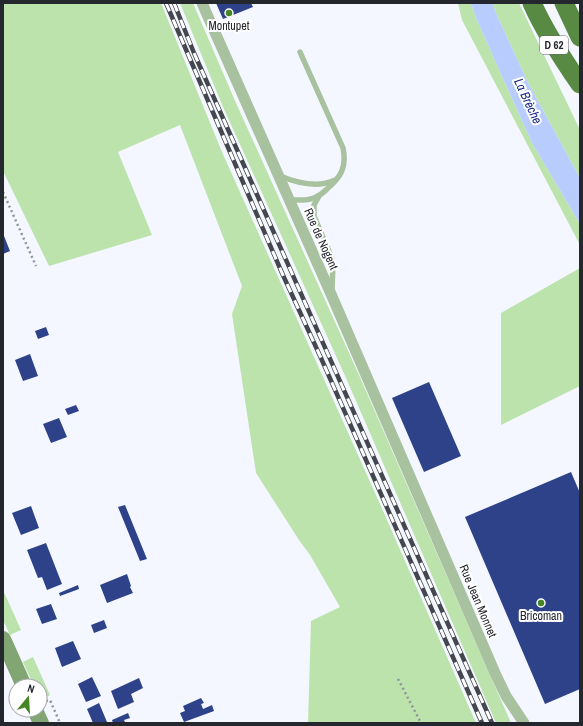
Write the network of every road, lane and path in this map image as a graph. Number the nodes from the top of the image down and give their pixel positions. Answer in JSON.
{"nodes":[{"id":1,"x":202,"y":3,"type":"edge"},
{"id":2,"x":532,"y":3,"type":"edge"},
{"id":3,"x":544,"y":3,"type":"edge"},
{"id":4,"x":564,"y":3,"type":"edge"},
{"id":5,"x":580,"y":37,"type":"edge"},
{"id":6,"x":300,"y":52,"type":"dead end"},
{"id":7,"x":580,"y":83,"type":"edge"},
{"id":8,"x":279,"y":176,"type":"junction"},
{"id":9,"x":338,"y":179,"type":"junction"},
{"id":10,"x":3,"y":192,"type":"edge"},
{"id":11,"x":319,"y":196,"type":"junction"},
{"id":12,"x":289,"y":200,"type":"junction"},
{"id":13,"x":36,"y":266,"type":"dead end"},
{"id":14,"x":331,"y":294,"type":"junction"},
{"id":15,"x":414,"y":486,"type":"joint"},
{"id":16,"x":3,"y":640,"type":"edge"},
{"id":17,"x":20,"y":678,"type":"edge"},
{"id":18,"x":398,"y":679,"type":"dead end"},
{"id":19,"x":421,"y":723,"type":"edge"},
{"id":20,"x":524,"y":723,"type":"edge"}],
"edges":[{"from":1,"to":8,"type":"street","name":"Rue de Nogent"},
{"from":2,"to":7,"type":"highway","number":"D 62"},
{"from":3,"to":7,"type":"highway"},
{"from":4,"to":5,"type":"highway"},
{"from":6,"to":9,"type":"lane"},
{"from":8,"to":9,"type":"lane"},
{"from":8,"to":12,"type":"street","name":"Rue de Nogent"},
{"from":9,"to":11,"type":"lane"},
{"from":10,"to":13,"type":"path"},
{"from":11,"to":12,"type":"lane"},
{"from":11,"to":14,"type":"lane"},
{"from":12,"to":14,"type":"street","name":"Rue de Nogent"},
{"from":14,"to":15,"type":"street","name":"Rue de Nogent"},
{"from":15,"to":20,"type":"street","name":"Rue Jean Monnet"},
{"from":16,"to":17,"type":"main road"},
{"from":18,"to":19,"type":"path"}]}
